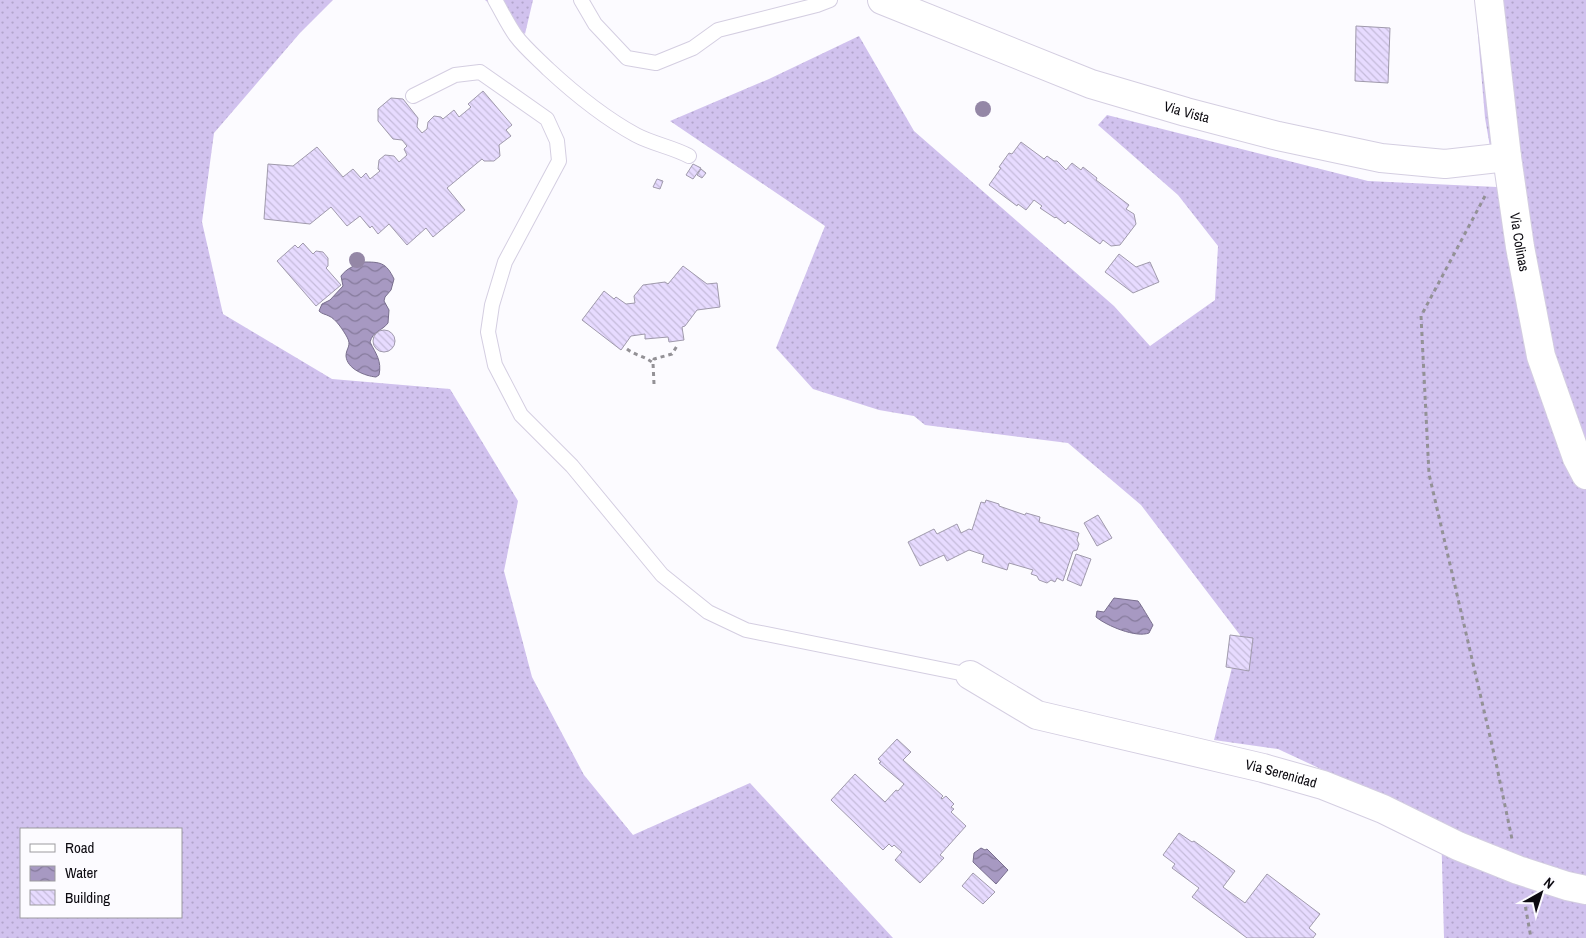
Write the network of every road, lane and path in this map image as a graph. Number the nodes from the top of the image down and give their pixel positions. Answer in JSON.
{"nodes":[{"id":1,"x":495,"y":0,"type":"edge"},
{"id":2,"x":582,"y":0,"type":"edge"},
{"id":3,"x":830,"y":0,"type":"edge"},
{"id":4,"x":882,"y":0,"type":"edge"},
{"id":5,"x":1489,"y":0,"type":"edge"},
{"id":6,"x":413,"y":96,"type":"dead end"},
{"id":7,"x":689,"y":156,"type":"dead end"},
{"id":8,"x":1507,"y":157,"type":"junction"},
{"id":9,"x":677,"y":346,"type":"dead end"},
{"id":10,"x":627,"y":349,"type":"dead end"},
{"id":11,"x":652,"y":363,"type":"junction"},
{"id":12,"x":654,"y":384,"type":"dead end"},
{"id":13,"x":1586,"y":475,"type":"edge"},
{"id":14,"x":970,"y":675,"type":"joint"},
{"id":15,"x":1518,"y":870,"type":"junction"},
{"id":16,"x":1586,"y":890,"type":"edge"},
{"id":17,"x":1531,"y":938,"type":"edge"}],
"edges":[{"from":1,"to":7,"type":"lane"},
{"from":2,"to":3,"type":"lane"},
{"from":4,"to":8,"type":"street","name":"Via Vista"},
{"from":5,"to":8,"type":"street","name":"Via Colinas"},
{"from":6,"to":14,"type":"lane"},
{"from":8,"to":13,"type":"street","name":"Via Colinas"},
{"from":8,"to":15,"type":"path"},
{"from":9,"to":11,"type":"path"},
{"from":10,"to":11,"type":"path"},
{"from":11,"to":12,"type":"path"},
{"from":14,"to":15,"type":"street","name":"Via Serenidad"},
{"from":15,"to":16,"type":"street","name":"Via Serenidad"},
{"from":15,"to":17,"type":"path"}]}
